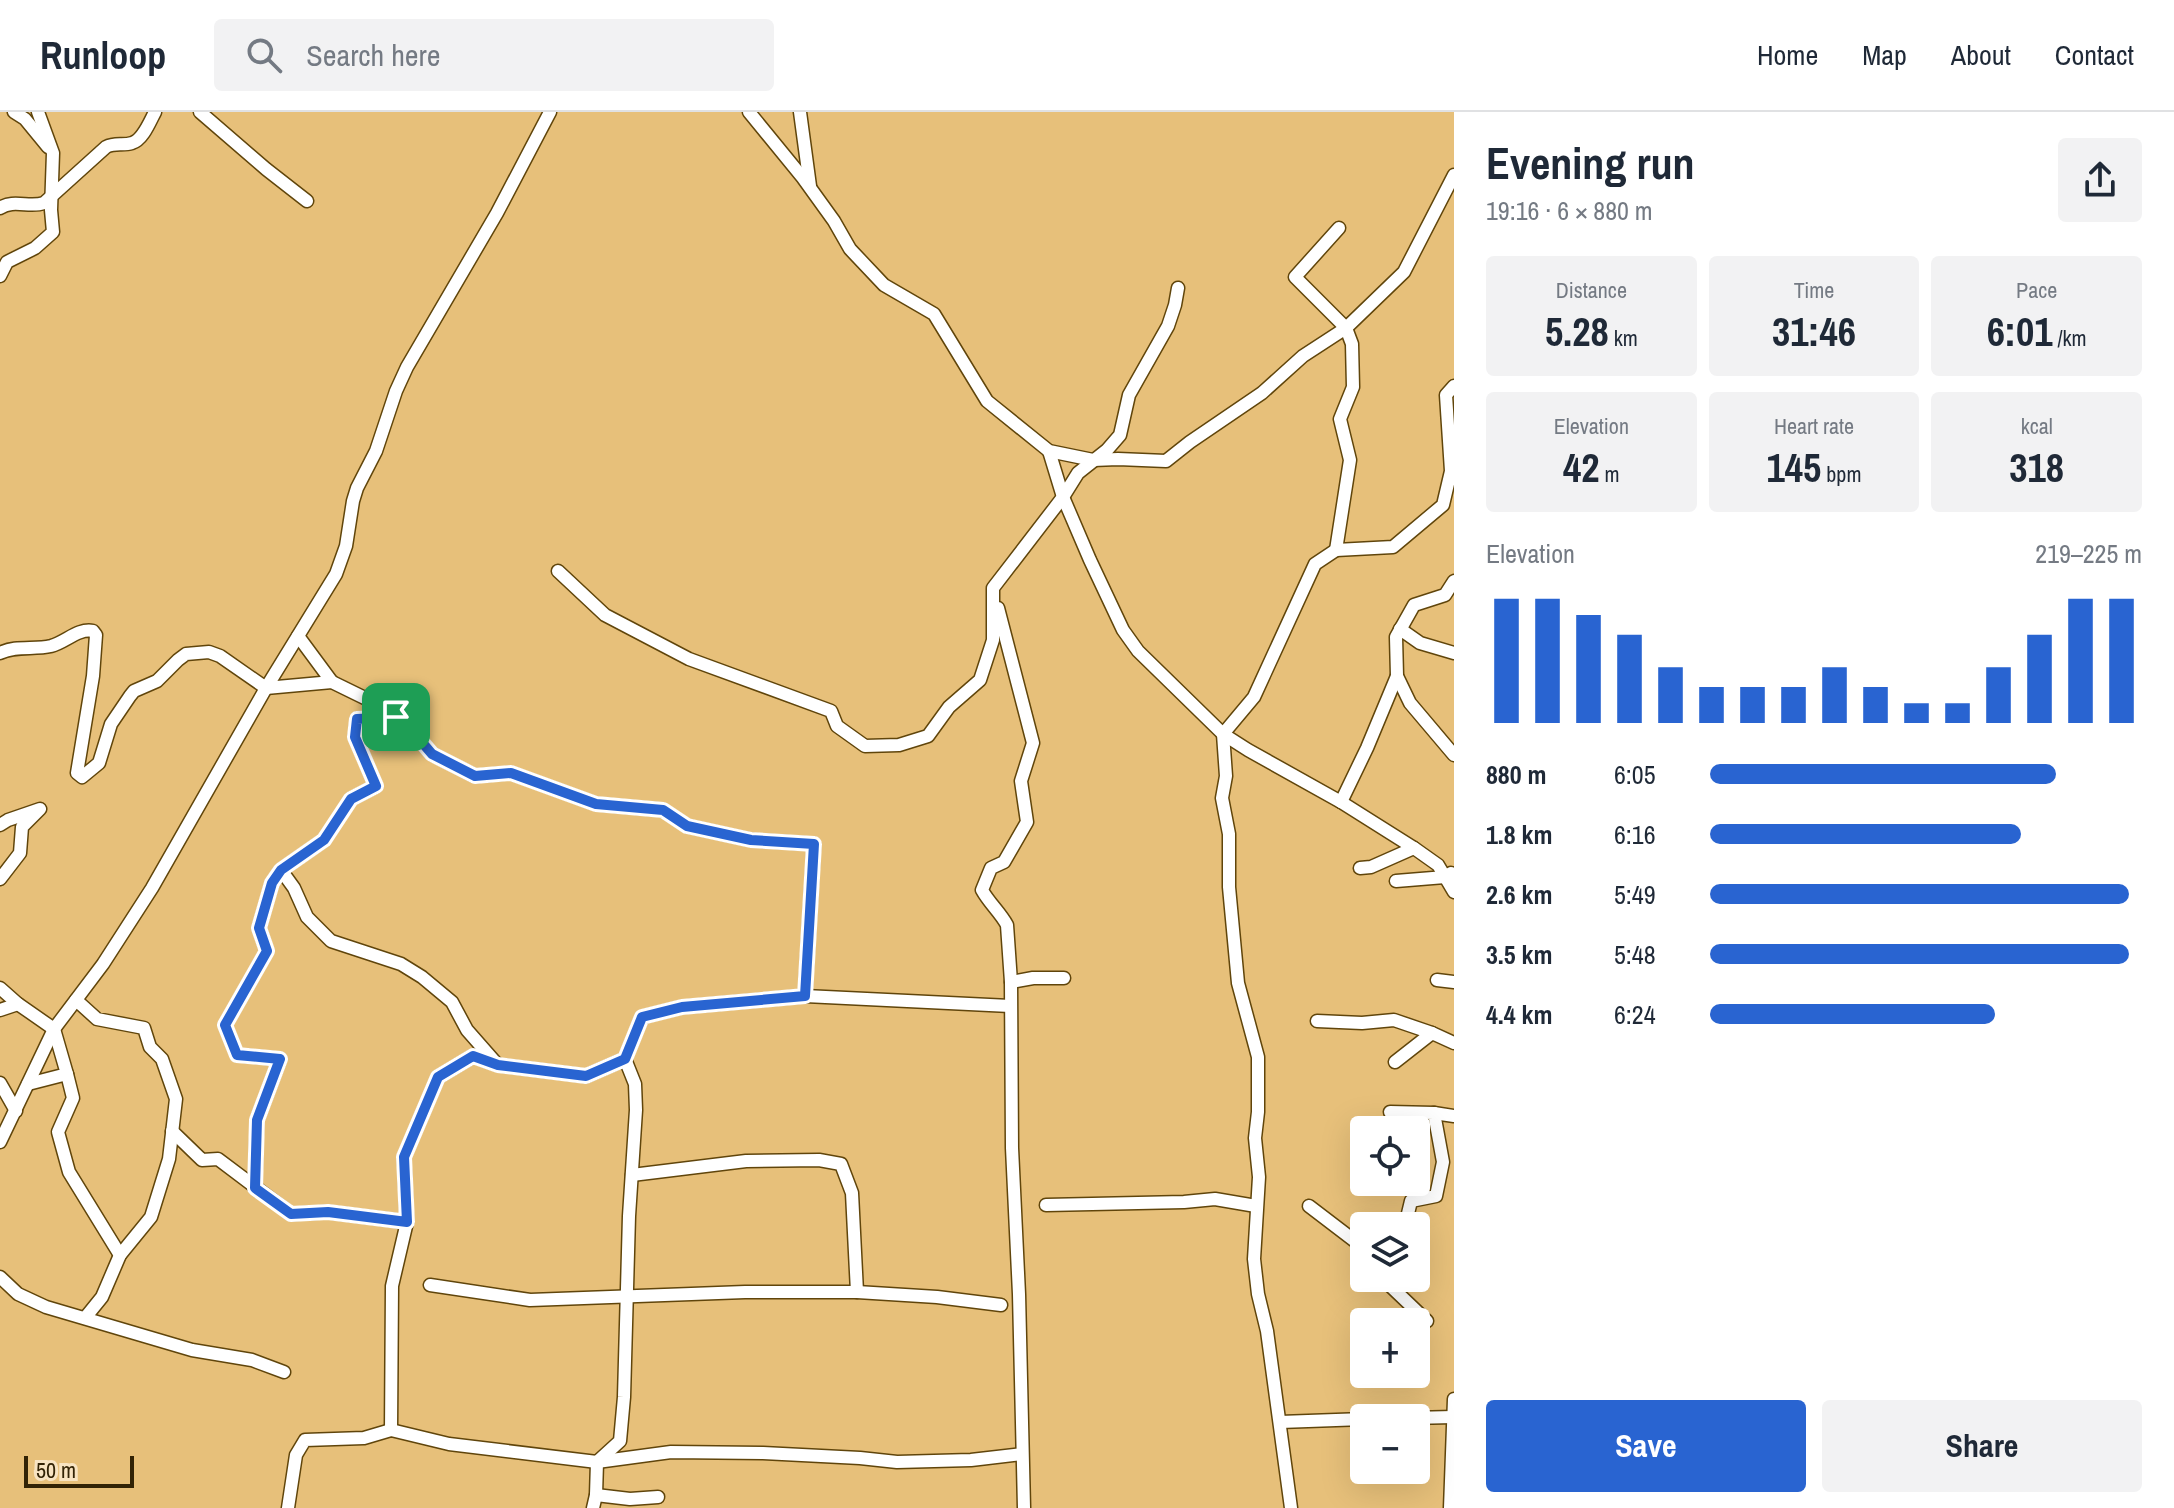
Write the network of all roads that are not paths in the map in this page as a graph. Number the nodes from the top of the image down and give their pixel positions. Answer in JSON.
{"nodes":[{"id":1,"x":14,"y":112,"type":"edge"},
{"id":2,"x":38,"y":112,"type":"edge"},
{"id":3,"x":155,"y":112,"type":"edge"},
{"id":4,"x":200,"y":112,"type":"edge"},
{"id":5,"x":550,"y":112,"type":"edge"},
{"id":6,"x":749,"y":112,"type":"edge"},
{"id":7,"x":800,"y":112,"type":"edge"},
{"id":8,"x":53,"y":153,"type":"junction"},
{"id":9,"x":1454,"y":175,"type":"edge"},
{"id":10,"x":810,"y":189,"type":"junction"},
{"id":11,"x":51,"y":198,"type":"junction"},
{"id":12,"x":307,"y":201,"type":"dead end"},
{"id":13,"x":0,"y":208,"type":"edge"},
{"id":14,"x":1339,"y":228,"type":"dead end"},
{"id":15,"x":0,"y":276,"type":"edge"},
{"id":16,"x":1178,"y":288,"type":"dead end"},
{"id":17,"x":1346,"y":328,"type":"junction"},
{"id":18,"x":1454,"y":386,"type":"edge"},
{"id":19,"x":1049,"y":451,"type":"junction"},
{"id":20,"x":1093,"y":460,"type":"junction"},
{"id":21,"x":1063,"y":497,"type":"junction"},
{"id":22,"x":1448,"y":504,"type":"edge"},
{"id":23,"x":1336,"y":550,"type":"junction"},
{"id":24,"x":558,"y":571,"type":"dead end"},
{"id":25,"x":1454,"y":581,"type":"edge"},
{"id":26,"x":993,"y":588,"type":"junction"},
{"id":27,"x":1400,"y":629,"type":"junction"},
{"id":28,"x":298,"y":636,"type":"junction"},
{"id":29,"x":0,"y":653,"type":"edge"},
{"id":30,"x":1454,"y":653,"type":"edge"},
{"id":31,"x":1397,"y":676,"type":"junction"},
{"id":32,"x":332,"y":682,"type":"junction"},
{"id":33,"x":266,"y":688,"type":"junction"},
{"id":34,"x":396,"y":717,"type":"junction"},
{"id":35,"x":1223,"y":734,"type":"junction"},
{"id":36,"x":1454,"y":755,"type":"edge"},
{"id":37,"x":1341,"y":802,"type":"junction"},
{"id":38,"x":0,"y":825,"type":"edge"},
{"id":39,"x":1414,"y":848,"type":"junction"},
{"id":40,"x":1360,"y":868,"type":"dead end"},
{"id":41,"x":281,"y":870,"type":"junction"},
{"id":42,"x":1449,"y":876,"type":"edge"},
{"id":43,"x":0,"y":879,"type":"edge"},
{"id":44,"x":1396,"y":881,"type":"dead end"},
{"id":45,"x":1454,"y":892,"type":"edge"},
{"id":46,"x":1064,"y":978,"type":"dead end"},
{"id":47,"x":1437,"y":980,"type":"dead end"},
{"id":48,"x":1011,"y":982,"type":"junction"},
{"id":49,"x":1454,"y":982,"type":"edge"},
{"id":50,"x":0,"y":988,"type":"edge"},
{"id":51,"x":805,"y":996,"type":"junction"},
{"id":52,"x":76,"y":1000,"type":"junction"},
{"id":53,"x":18,"y":1004,"type":"junction"},
{"id":54,"x":1010,"y":1006,"type":"junction"},
{"id":55,"x":0,"y":1010,"type":"edge"},
{"id":56,"x":1317,"y":1021,"type":"dead end"},
{"id":57,"x":54,"y":1029,"type":"junction"},
{"id":58,"x":1432,"y":1033,"type":"junction"},
{"id":59,"x":1454,"y":1043,"type":"edge"},
{"id":60,"x":625,"y":1059,"type":"junction"},
{"id":61,"x":1395,"y":1062,"type":"dead end"},
{"id":62,"x":498,"y":1065,"type":"junction"},
{"id":63,"x":67,"y":1074,"type":"junction"},
{"id":64,"x":0,"y":1083,"type":"edge"},
{"id":65,"x":28,"y":1084,"type":"junction"},
{"id":66,"x":16,"y":1111,"type":"junction"},
{"id":67,"x":1390,"y":1112,"type":"dead end"},
{"id":68,"x":1434,"y":1113,"type":"junction"},
{"id":69,"x":1454,"y":1116,"type":"edge"},
{"id":70,"x":172,"y":1131,"type":"junction"},
{"id":71,"x":0,"y":1142,"type":"edge"},
{"id":72,"x":632,"y":1175,"type":"junction"},
{"id":73,"x":255,"y":1188,"type":"junction"},
{"id":74,"x":1046,"y":1205,"type":"dead end"},
{"id":75,"x":1256,"y":1206,"type":"junction"},
{"id":76,"x":1309,"y":1206,"type":"dead end"},
{"id":77,"x":1408,"y":1212,"type":"edge"},
{"id":78,"x":407,"y":1222,"type":"junction"},
{"id":79,"x":1350,"y":1237,"type":"edge"},
{"id":80,"x":120,"y":1255,"type":"junction"},
{"id":81,"x":0,"y":1277,"type":"edge"},
{"id":82,"x":430,"y":1285,"type":"dead end"},
{"id":83,"x":857,"y":1292,"type":"junction"},
{"id":84,"x":1397,"y":1292,"type":"edge"},
{"id":85,"x":626,"y":1296,"type":"junction"},
{"id":86,"x":1001,"y":1305,"type":"dead end"},
{"id":87,"x":1413,"y":1308,"type":"edge"},
{"id":88,"x":85,"y":1318,"type":"junction"},
{"id":89,"x":284,"y":1372,"type":"dead end"},
{"id":90,"x":1454,"y":1399,"type":"edge"},
{"id":91,"x":1453,"y":1417,"type":"edge"},
{"id":92,"x":1430,"y":1418,"type":"edge"},
{"id":93,"x":1350,"y":1420,"type":"edge"},
{"id":94,"x":1280,"y":1422,"type":"junction"},
{"id":95,"x":391,"y":1430,"type":"junction"},
{"id":96,"x":1022,"y":1454,"type":"junction"},
{"id":97,"x":597,"y":1462,"type":"junction"},
{"id":98,"x":658,"y":1497,"type":"dead end"},
{"id":99,"x":594,"y":1502,"type":"edge"},
{"id":100,"x":288,"y":1508,"type":"edge"},
{"id":101,"x":1024,"y":1508,"type":"edge"},
{"id":102,"x":1291,"y":1508,"type":"edge"},
{"id":103,"x":1450,"y":1508,"type":"edge"}],
"edges":[{"from":1,"to":8,"type":"street"},
{"from":2,"to":8,"type":"street"},
{"from":3,"to":11,"type":"street"},
{"from":4,"to":12,"type":"street"},
{"from":5,"to":28,"type":"street"},
{"from":6,"to":10,"type":"street"},
{"from":7,"to":10,"type":"street"},
{"from":8,"to":11,"type":"street"},
{"from":9,"to":17,"type":"street"},
{"from":10,"to":19,"type":"street"},
{"from":11,"to":13,"type":"street"},
{"from":11,"to":15,"type":"street"},
{"from":14,"to":17,"type":"street"},
{"from":16,"to":20,"type":"street"},
{"from":17,"to":20,"type":"street"},
{"from":17,"to":23,"type":"street"},
{"from":18,"to":22,"type":"street"},
{"from":19,"to":20,"type":"street"},
{"from":19,"to":21,"type":"street"},
{"from":20,"to":21,"type":"street"},
{"from":21,"to":26,"type":"street"},
{"from":21,"to":35,"type":"street"},
{"from":22,"to":23,"type":"street"},
{"from":23,"to":35,"type":"street"},
{"from":24,"to":26,"type":"street"},
{"from":25,"to":27,"type":"street"},
{"from":26,"to":48,"type":"street"},
{"from":27,"to":30,"type":"street"},
{"from":27,"to":31,"type":"street"},
{"from":28,"to":32,"type":"street"},
{"from":28,"to":33,"type":"street"},
{"from":29,"to":33,"type":"street"},
{"from":31,"to":36,"type":"street"},
{"from":31,"to":37,"type":"street"},
{"from":32,"to":33,"type":"street"},
{"from":32,"to":34,"type":"street"},
{"from":33,"to":52,"type":"street"},
{"from":34,"to":41,"type":"street"},
{"from":34,"to":51,"type":"street"},
{"from":35,"to":37,"type":"street"},
{"from":35,"to":75,"type":"street"},
{"from":37,"to":39,"type":"street"},
{"from":38,"to":43,"type":"street"},
{"from":39,"to":40,"type":"street"},
{"from":39,"to":42,"type":"street"},
{"from":41,"to":62,"type":"street"},
{"from":41,"to":73,"type":"street"},
{"from":42,"to":44,"type":"street"},
{"from":42,"to":45,"type":"street"},
{"from":46,"to":48,"type":"street"},
{"from":47,"to":49,"type":"street"},
{"from":48,"to":54,"type":"street"},
{"from":50,"to":53,"type":"street"},
{"from":51,"to":54,"type":"street"},
{"from":51,"to":60,"type":"street"},
{"from":52,"to":57,"type":"street"},
{"from":52,"to":70,"type":"street"},
{"from":53,"to":55,"type":"street"},
{"from":53,"to":57,"type":"street"},
{"from":54,"to":96,"type":"street"},
{"from":56,"to":58,"type":"street"},
{"from":57,"to":63,"type":"street"},
{"from":57,"to":65,"type":"street"},
{"from":58,"to":59,"type":"street"},
{"from":58,"to":61,"type":"street"},
{"from":60,"to":62,"type":"street"},
{"from":60,"to":72,"type":"street"},
{"from":62,"to":78,"type":"street"},
{"from":63,"to":65,"type":"street"},
{"from":63,"to":80,"type":"street"},
{"from":64,"to":66,"type":"street"},
{"from":65,"to":66,"type":"street"},
{"from":66,"to":71,"type":"street"},
{"from":67,"to":68,"type":"street"},
{"from":68,"to":69,"type":"street"},
{"from":68,"to":77,"type":"street"},
{"from":70,"to":73,"type":"street"},
{"from":70,"to":80,"type":"street"},
{"from":72,"to":83,"type":"street"},
{"from":72,"to":85,"type":"street"},
{"from":73,"to":78,"type":"street"},
{"from":74,"to":75,"type":"street"},
{"from":75,"to":94,"type":"street"},
{"from":76,"to":79,"type":"street"},
{"from":78,"to":95,"type":"street"},
{"from":80,"to":88,"type":"street"},
{"from":81,"to":88,"type":"street"},
{"from":82,"to":85,"type":"street"},
{"from":83,"to":85,"type":"street"},
{"from":83,"to":86,"type":"street"},
{"from":84,"to":87,"type":"street"},
{"from":85,"to":97,"type":"street"},
{"from":88,"to":89,"type":"street"},
{"from":90,"to":91,"type":"street"},
{"from":91,"to":92,"type":"street"},
{"from":91,"to":103,"type":"street"},
{"from":93,"to":94,"type":"street"},
{"from":94,"to":102,"type":"street"},
{"from":95,"to":97,"type":"street"},
{"from":95,"to":100,"type":"street"},
{"from":96,"to":97,"type":"street"},
{"from":96,"to":101,"type":"street"},
{"from":97,"to":99,"type":"street"},
{"from":98,"to":99,"type":"street"}]}
